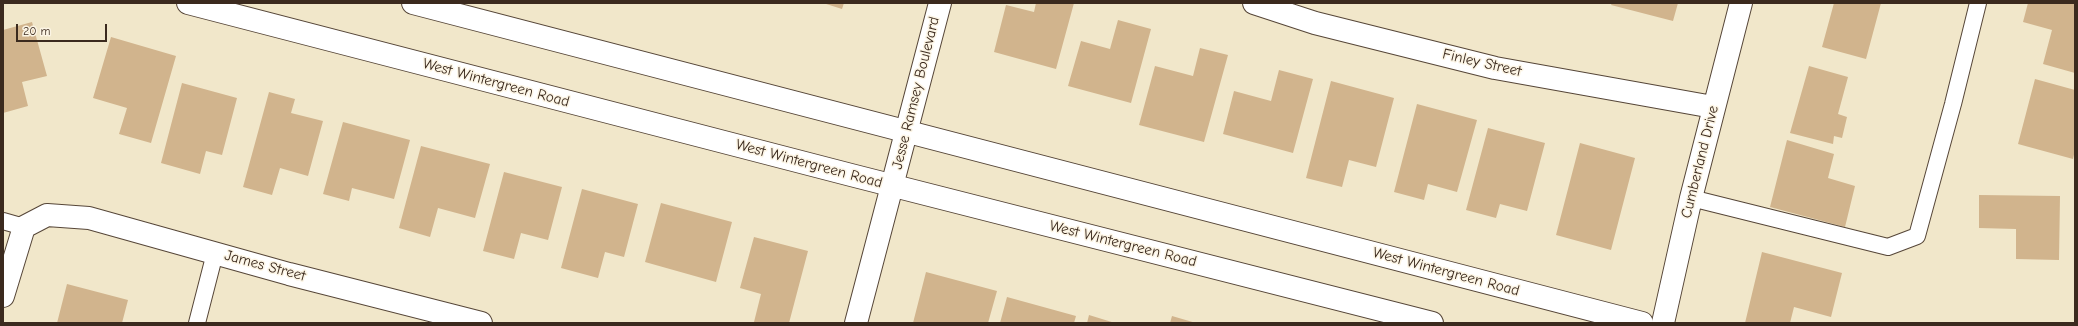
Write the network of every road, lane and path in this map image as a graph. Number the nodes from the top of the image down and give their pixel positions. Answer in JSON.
{"nodes":[{"id":1,"x":188,"y":3,"type":"edge"},
{"id":2,"x":413,"y":3,"type":"edge"},
{"id":3,"x":940,"y":3,"type":"edge"},
{"id":4,"x":1254,"y":3,"type":"edge"},
{"id":5,"x":1741,"y":3,"type":"edge"},
{"id":6,"x":1978,"y":3,"type":"edge"},
{"id":7,"x":1713,"y":106,"type":"junction"},
{"id":8,"x":908,"y":131,"type":"junction"},
{"id":9,"x":893,"y":186,"type":"junction"},
{"id":10,"x":1690,"y":198,"type":"junction"},
{"id":11,"x":3,"y":221,"type":"edge"},
{"id":12,"x":24,"y":227,"type":"junction"},
{"id":13,"x":215,"y":253,"type":"junction"},
{"id":14,"x":3,"y":296,"type":"edge"},
{"id":15,"x":422,"y":315,"type":"edge"},
{"id":16,"x":197,"y":323,"type":"edge"},
{"id":17,"x":481,"y":323,"type":"edge"},
{"id":18,"x":856,"y":323,"type":"edge"},
{"id":19,"x":1432,"y":323,"type":"edge"},
{"id":20,"x":1642,"y":323,"type":"edge"},
{"id":21,"x":1662,"y":323,"type":"edge"}],
"edges":[{"from":1,"to":9,"type":"street","name":"West Wintergreen Road"},
{"from":2,"to":8,"type":"street","name":"West Wintergreen Road"},
{"from":3,"to":8,"type":"street","name":"Jesse Ramsey Boulevard"},
{"from":4,"to":7,"type":"street","name":"Finley Street"},
{"from":5,"to":7,"type":"street","name":"Cumberland Drive"},
{"from":6,"to":10,"type":"lane"},
{"from":7,"to":10,"type":"street","name":"Cumberland Drive"},
{"from":8,"to":9,"type":"street","name":"Jesse Ramsey Boulevard"},
{"from":8,"to":20,"type":"street","name":"West Wintergreen Road"},
{"from":9,"to":18,"type":"street","name":"Jesse Ramsey Boulevard"},
{"from":9,"to":19,"type":"street","name":"West Wintergreen Road"},
{"from":10,"to":21,"type":"street","name":"Cumberland Drive"},
{"from":11,"to":12,"type":"lane"},
{"from":12,"to":13,"type":"street","name":"James Street"},
{"from":12,"to":14,"type":"street"},
{"from":13,"to":15,"type":"street","name":"James Street"},
{"from":13,"to":16,"type":"lane"},
{"from":15,"to":17,"type":"street","name":"James Street"}]}
